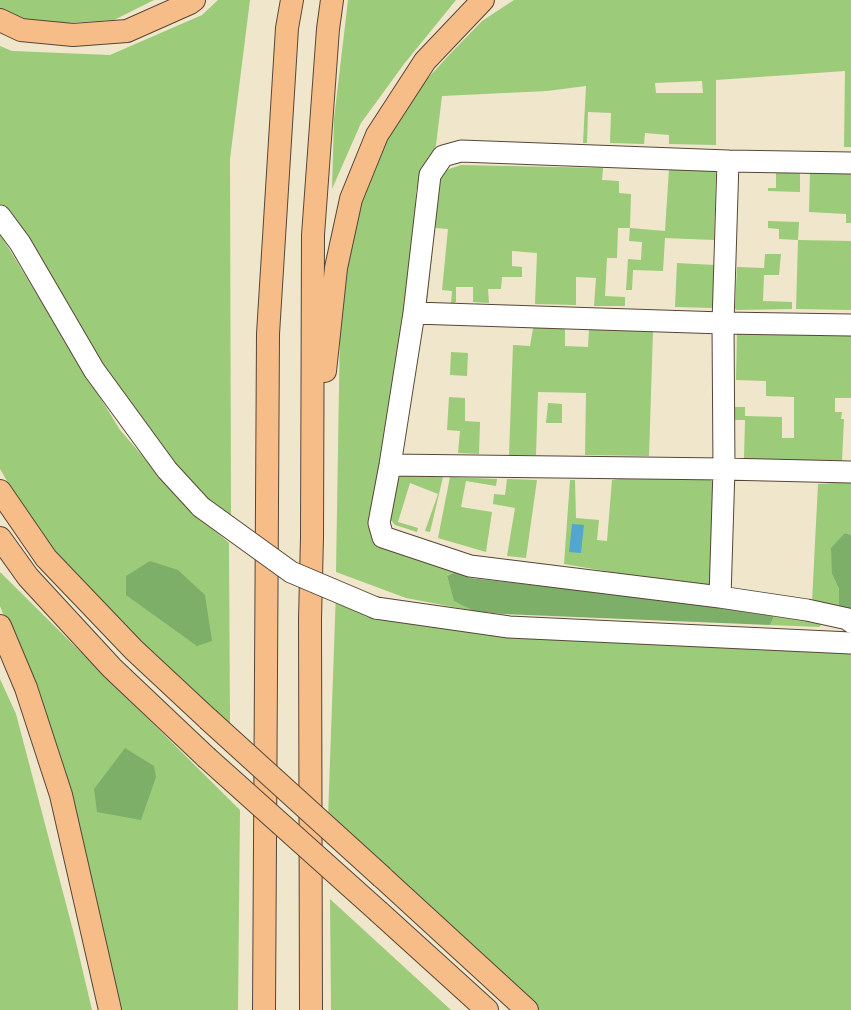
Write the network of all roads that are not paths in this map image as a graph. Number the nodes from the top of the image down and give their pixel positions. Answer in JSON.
{"nodes":[{"id":1,"x":194,"y":0,"type":"edge"},
{"id":2,"x":292,"y":0,"type":"edge"},
{"id":3,"x":332,"y":0,"type":"edge"},
{"id":4,"x":483,"y":0,"type":"edge"},
{"id":5,"x":0,"y":20,"type":"edge"},
{"id":6,"x":728,"y":161,"type":"junction"},
{"id":7,"x":851,"y":163,"type":"edge"},
{"id":8,"x":0,"y":216,"type":"edge"},
{"id":9,"x":414,"y":313,"type":"junction"},
{"id":10,"x":723,"y":323,"type":"junction"},
{"id":11,"x":851,"y":326,"type":"edge"},
{"id":12,"x":390,"y":465,"type":"junction"},
{"id":13,"x":724,"y":469,"type":"junction"},
{"id":14,"x":851,"y":472,"type":"edge"},
{"id":15,"x":0,"y":491,"type":"edge"},
{"id":16,"x":312,"y":537,"type":"junction"},
{"id":17,"x":0,"y":538,"type":"edge"},
{"id":18,"x":720,"y":597,"type":"junction"},
{"id":19,"x":851,"y":622,"type":"edge"},
{"id":20,"x":0,"y":626,"type":"edge"},
{"id":21,"x":851,"y":643,"type":"edge"},
{"id":22,"x":110,"y":1010,"type":"edge"},
{"id":23,"x":264,"y":1010,"type":"edge"},
{"id":24,"x":312,"y":1010,"type":"edge"},
{"id":25,"x":487,"y":1010,"type":"edge"},
{"id":26,"x":527,"y":1010,"type":"edge"}],
"edges":[{"from":1,"to":5,"type":"highway"},
{"from":2,"to":23,"type":"highway"},
{"from":3,"to":16,"type":"highway"},
{"from":4,"to":16,"type":"highway"},
{"from":6,"to":7,"type":"street"},
{"from":6,"to":9,"type":"street"},
{"from":6,"to":10,"type":"street"},
{"from":8,"to":21,"type":"street","bridge":true},
{"from":9,"to":10,"type":"street"},
{"from":9,"to":12,"type":"street"},
{"from":10,"to":11,"type":"street"},
{"from":10,"to":13,"type":"street"},
{"from":12,"to":13,"type":"street"},
{"from":12,"to":18,"type":"street"},
{"from":13,"to":14,"type":"street"},
{"from":13,"to":18,"type":"street"},
{"from":15,"to":26,"type":"highway","bridge":true},
{"from":16,"to":24,"type":"highway"},
{"from":17,"to":25,"type":"highway","bridge":true},
{"from":18,"to":19,"type":"street"},
{"from":20,"to":22,"type":"highway"}]}
